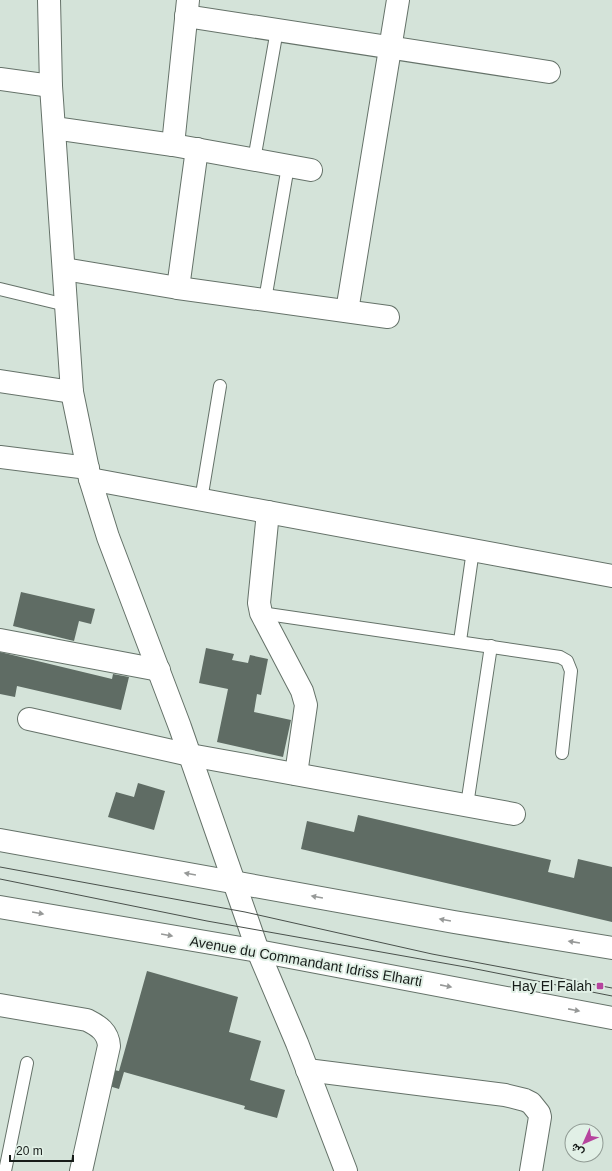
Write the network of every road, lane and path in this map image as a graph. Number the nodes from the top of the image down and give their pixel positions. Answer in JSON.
{"nodes":[{"id":1,"x":49,"y":0,"type":"edge"},
{"id":2,"x":398,"y":0,"type":"edge"},
{"id":3,"x":187,"y":8,"type":"edge"},
{"id":4,"x":277,"y":30,"type":"junction"},
{"id":5,"x":390,"y":48,"type":"junction"},
{"id":6,"x":549,"y":72,"type":"dead end"},
{"id":7,"x":0,"y":80,"type":"edge"},
{"id":8,"x":51,"y":86,"type":"junction"},
{"id":9,"x":54,"y":128,"type":"junction"},
{"id":10,"x":173,"y":144,"type":"junction"},
{"id":11,"x":197,"y":149,"type":"junction"},
{"id":12,"x":254,"y":160,"type":"junction"},
{"id":13,"x":288,"y":166,"type":"junction"},
{"id":14,"x":311,"y":170,"type":"dead end"},
{"id":15,"x":64,"y":269,"type":"junction"},
{"id":16,"x":178,"y":288,"type":"junction"},
{"id":17,"x":0,"y":290,"type":"edge"},
{"id":18,"x":265,"y":300,"type":"junction"},
{"id":19,"x":66,"y":305,"type":"junction"},
{"id":20,"x":347,"y":311,"type":"junction"},
{"id":21,"x":388,"y":317,"type":"dead end"},
{"id":22,"x":0,"y":381,"type":"edge"},
{"id":23,"x":220,"y":386,"type":"dead end"},
{"id":24,"x":72,"y":392,"type":"junction"},
{"id":25,"x":0,"y":457,"type":"edge"},
{"id":26,"x":89,"y":474,"type":"junction"},
{"id":27,"x":201,"y":500,"type":"junction"},
{"id":28,"x":268,"y":512,"type":"junction"},
{"id":29,"x":473,"y":550,"type":"junction"},
{"id":30,"x":612,"y":576,"type":"edge"},
{"id":31,"x":261,"y":613,"type":"junction"},
{"id":32,"x":0,"y":640,"type":"edge"},
{"id":33,"x":460,"y":641,"type":"junction"},
{"id":34,"x":491,"y":646,"type":"junction"},
{"id":35,"x":159,"y":670,"type":"junction"},
{"id":36,"x":29,"y":719,"type":"dead end"},
{"id":37,"x":562,"y":753,"type":"dead end"},
{"id":38,"x":190,"y":755,"type":"junction"},
{"id":39,"x":296,"y":774,"type":"junction"},
{"id":40,"x":467,"y":805,"type":"junction"},
{"id":41,"x":514,"y":814,"type":"dead end"},
{"id":42,"x":0,"y":840,"type":"edge"},
{"id":43,"x":235,"y":882,"type":"junction"},
{"id":44,"x":0,"y":907,"type":"edge"},
{"id":45,"x":612,"y":948,"type":"edge"},
{"id":46,"x":258,"y":951,"type":"junction"},
{"id":47,"x":0,"y":1005,"type":"edge"},
{"id":48,"x":612,"y":1018,"type":"edge"},
{"id":49,"x":28,"y":1063,"type":"dead end"},
{"id":50,"x":307,"y":1070,"type":"junction"},
{"id":51,"x":5,"y":1171,"type":"edge"},
{"id":52,"x":81,"y":1171,"type":"edge"},
{"id":53,"x":346,"y":1171,"type":"edge"},
{"id":54,"x":531,"y":1171,"type":"edge"}],
"edges":[{"from":1,"to":8,"type":"street"},
{"from":2,"to":5,"type":"street"},
{"from":3,"to":4,"type":"street"},
{"from":3,"to":10,"type":"street"},
{"from":4,"to":5,"type":"street"},
{"from":4,"to":12,"type":"lane"},
{"from":5,"to":6,"type":"street"},
{"from":5,"to":20,"type":"street"},
{"from":7,"to":8,"type":"street"},
{"from":8,"to":9,"type":"street"},
{"from":9,"to":10,"type":"street"},
{"from":9,"to":15,"type":"street"},
{"from":10,"to":11,"type":"street"},
{"from":11,"to":12,"type":"street"},
{"from":11,"to":16,"type":"street"},
{"from":12,"to":13,"type":"street"},
{"from":13,"to":14,"type":"street"},
{"from":13,"to":18,"type":"lane"},
{"from":15,"to":16,"type":"street"},
{"from":15,"to":19,"type":"street"},
{"from":16,"to":18,"type":"street"},
{"from":17,"to":19,"type":"lane"},
{"from":18,"to":20,"type":"street"},
{"from":19,"to":24,"type":"street"},
{"from":20,"to":21,"type":"street"},
{"from":22,"to":24,"type":"street"},
{"from":23,"to":27,"type":"lane"},
{"from":24,"to":26,"type":"street"},
{"from":25,"to":26,"type":"street"},
{"from":26,"to":27,"type":"street"},
{"from":26,"to":35,"type":"street"},
{"from":27,"to":28,"type":"street"},
{"from":28,"to":29,"type":"street"},
{"from":28,"to":31,"type":"street"},
{"from":29,"to":30,"type":"street"},
{"from":29,"to":33,"type":"lane"},
{"from":31,"to":33,"type":"lane"},
{"from":31,"to":39,"type":"street"},
{"from":32,"to":35,"type":"street"},
{"from":33,"to":34,"type":"lane"},
{"from":34,"to":37,"type":"lane"},
{"from":34,"to":40,"type":"lane"},
{"from":35,"to":38,"type":"street"},
{"from":36,"to":38,"type":"street"},
{"from":38,"to":39,"type":"street"},
{"from":38,"to":43,"type":"street"},
{"from":39,"to":40,"type":"street"},
{"from":40,"to":41,"type":"street"},
{"from":43,"to":42,"type":"street","one_way":true},
{"from":45,"to":43,"type":"street","one_way":true},
{"from":43,"to":46,"type":"street"},
{"from":44,"to":46,"type":"street","name":"Avenue du Commandant Idriss Elharti","one_way":true},
{"from":46,"to":48,"type":"street","name":"Avenue du Commandant Idriss Elharti","one_way":true},
{"from":46,"to":50,"type":"street"},
{"from":47,"to":52,"type":"street"},
{"from":49,"to":51,"type":"lane"},
{"from":50,"to":53,"type":"street"},
{"from":50,"to":54,"type":"street"}]}
